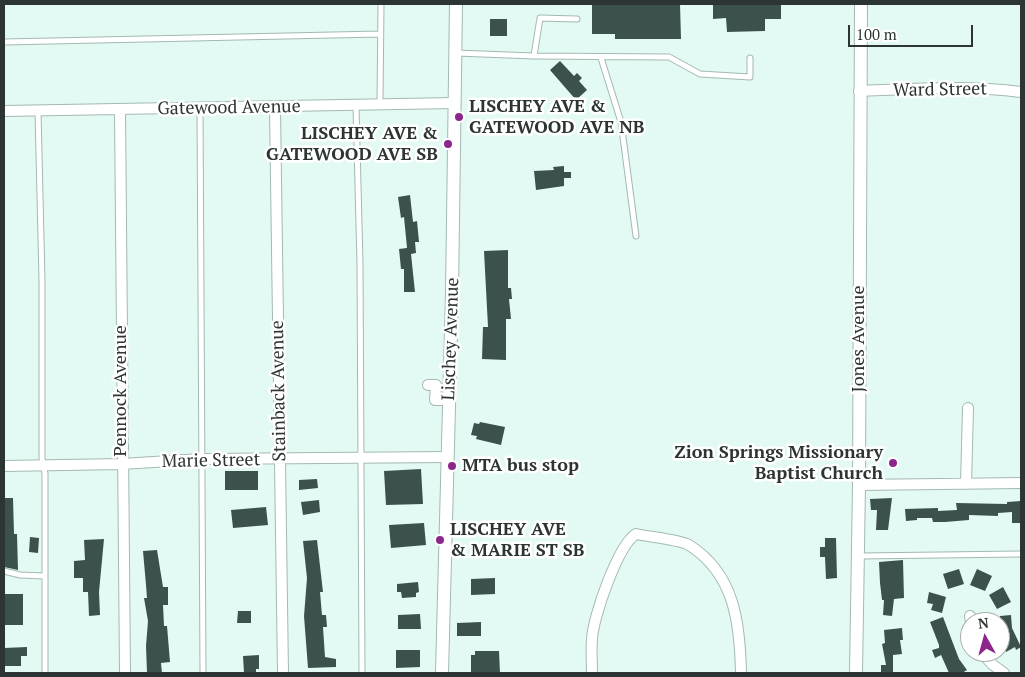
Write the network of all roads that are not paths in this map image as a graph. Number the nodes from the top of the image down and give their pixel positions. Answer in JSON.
{"nodes":[{"id":1,"x":381,"y":4,"type":"edge"},
{"id":2,"x":456,"y":4,"type":"edge"},
{"id":3,"x":860,"y":4,"type":"edge"},
{"id":4,"x":577,"y":20,"type":"dead end"},
{"id":5,"x":380,"y":34,"type":"junction"},
{"id":6,"x":4,"y":42,"type":"edge"},
{"id":7,"x":456,"y":53,"type":"junction"},
{"id":8,"x":534,"y":56,"type":"junction"},
{"id":9,"x":601,"y":58,"type":"junction"},
{"id":10,"x":750,"y":58,"type":"dead end"},
{"id":11,"x":859,"y":91,"type":"junction"},
{"id":12,"x":1021,"y":92,"type":"edge"},
{"id":13,"x":455,"y":103,"type":"junction"},
{"id":14,"x":380,"y":105,"type":"junction"},
{"id":15,"x":356,"y":106,"type":"junction"},
{"id":16,"x":200,"y":108,"type":"junction"},
{"id":17,"x":275,"y":108,"type":"junction"},
{"id":18,"x":120,"y":110,"type":"junction"},
{"id":19,"x":4,"y":111,"type":"edge"},
{"id":20,"x":38,"y":111,"type":"junction"},
{"id":21,"x":636,"y":236,"type":"dead end"},
{"id":22,"x":430,"y":396,"type":"dead end"},
{"id":23,"x":449,"y":400,"type":"junction"},
{"id":24,"x":968,"y":408,"type":"dead end"},
{"id":25,"x":448,"y":457,"type":"junction"},
{"id":26,"x":201,"y":459,"type":"junction"},
{"id":27,"x":281,"y":459,"type":"junction"},
{"id":28,"x":360,"y":459,"type":"junction"},
{"id":29,"x":122,"y":464,"type":"junction"},
{"id":30,"x":4,"y":466,"type":"edge"},
{"id":31,"x":44,"y":466,"type":"junction"},
{"id":32,"x":1021,"y":483,"type":"edge"},
{"id":33,"x":966,"y":484,"type":"junction"},
{"id":34,"x":860,"y":485,"type":"junction"},
{"id":35,"x":1021,"y":554,"type":"edge"},
{"id":36,"x":858,"y":556,"type":"junction"},
{"id":37,"x":4,"y":571,"type":"edge"},
{"id":38,"x":44,"y":576,"type":"junction"},
{"id":39,"x":990,"y":662,"type":"edge"},
{"id":40,"x":45,"y":673,"type":"edge"},
{"id":41,"x":125,"y":673,"type":"edge"},
{"id":42,"x":203,"y":673,"type":"edge"},
{"id":43,"x":283,"y":673,"type":"edge"},
{"id":44,"x":362,"y":673,"type":"edge"},
{"id":45,"x":442,"y":673,"type":"edge"},
{"id":46,"x":592,"y":673,"type":"edge"},
{"id":47,"x":742,"y":673,"type":"edge"},
{"id":48,"x":856,"y":673,"type":"edge"},
{"id":49,"x":1004,"y":673,"type":"edge"}],
"edges":[{"from":1,"to":5,"type":"lane"},
{"from":2,"to":7,"type":"street","name":"Lischey Avenue"},
{"from":3,"to":11,"type":"street","name":"Jones Avenue"},
{"from":4,"to":8,"type":"lane"},
{"from":5,"to":6,"type":"lane"},
{"from":5,"to":14,"type":"lane"},
{"from":7,"to":8,"type":"lane"},
{"from":7,"to":13,"type":"street","name":"Lischey Avenue"},
{"from":8,"to":9,"type":"lane"},
{"from":9,"to":10,"type":"lane"},
{"from":9,"to":21,"type":"lane"},
{"from":11,"to":12,"type":"street","name":"Ward Street"},
{"from":11,"to":34,"type":"street","name":"Jones Avenue"},
{"from":13,"to":14,"type":"street","name":"Gatewood Avenue"},
{"from":13,"to":23,"type":"street","name":"Lischey Avenue"},
{"from":14,"to":15,"type":"street","name":"Gatewood Avenue"},
{"from":15,"to":17,"type":"street","name":"Gatewood Avenue"},
{"from":15,"to":28,"type":"lane"},
{"from":16,"to":17,"type":"street","name":"Gatewood Avenue"},
{"from":16,"to":18,"type":"street","name":"Gatewood Avenue"},
{"from":16,"to":26,"type":"lane"},
{"from":17,"to":27,"type":"street","name":"Stainback Avenue"},
{"from":18,"to":20,"type":"street","name":"Gatewood Avenue"},
{"from":18,"to":29,"type":"street","name":"Pennock Avenue"},
{"from":19,"to":20,"type":"street","name":"Gatewood Avenue"},
{"from":20,"to":31,"type":"lane"},
{"from":22,"to":23,"type":"street"},
{"from":23,"to":25,"type":"street","name":"Lischey Avenue"},
{"from":24,"to":33,"type":"street"},
{"from":25,"to":28,"type":"street","name":"Marie Street"},
{"from":25,"to":45,"type":"street","name":"Lischey Avenue"},
{"from":26,"to":27,"type":"street","name":"Marie Street"},
{"from":26,"to":29,"type":"street","name":"Marie Street"},
{"from":26,"to":42,"type":"lane"},
{"from":27,"to":28,"type":"street","name":"Marie Street"},
{"from":27,"to":43,"type":"street","name":"Stainback Avenue"},
{"from":28,"to":44,"type":"lane"},
{"from":29,"to":31,"type":"street","name":"Marie Street"},
{"from":29,"to":41,"type":"street","name":"Pennock Avenue"},
{"from":30,"to":31,"type":"street","name":"Marie Street"},
{"from":31,"to":38,"type":"lane"},
{"from":32,"to":33,"type":"street"},
{"from":33,"to":34,"type":"street"},
{"from":34,"to":36,"type":"street","name":"Jones Avenue"},
{"from":35,"to":36,"type":"lane"},
{"from":36,"to":48,"type":"street","name":"Jones Avenue"},
{"from":37,"to":38,"type":"lane"},
{"from":38,"to":40,"type":"lane"},
{"from":39,"to":49,"type":"street"},
{"from":46,"to":47,"type":"street"}]}
